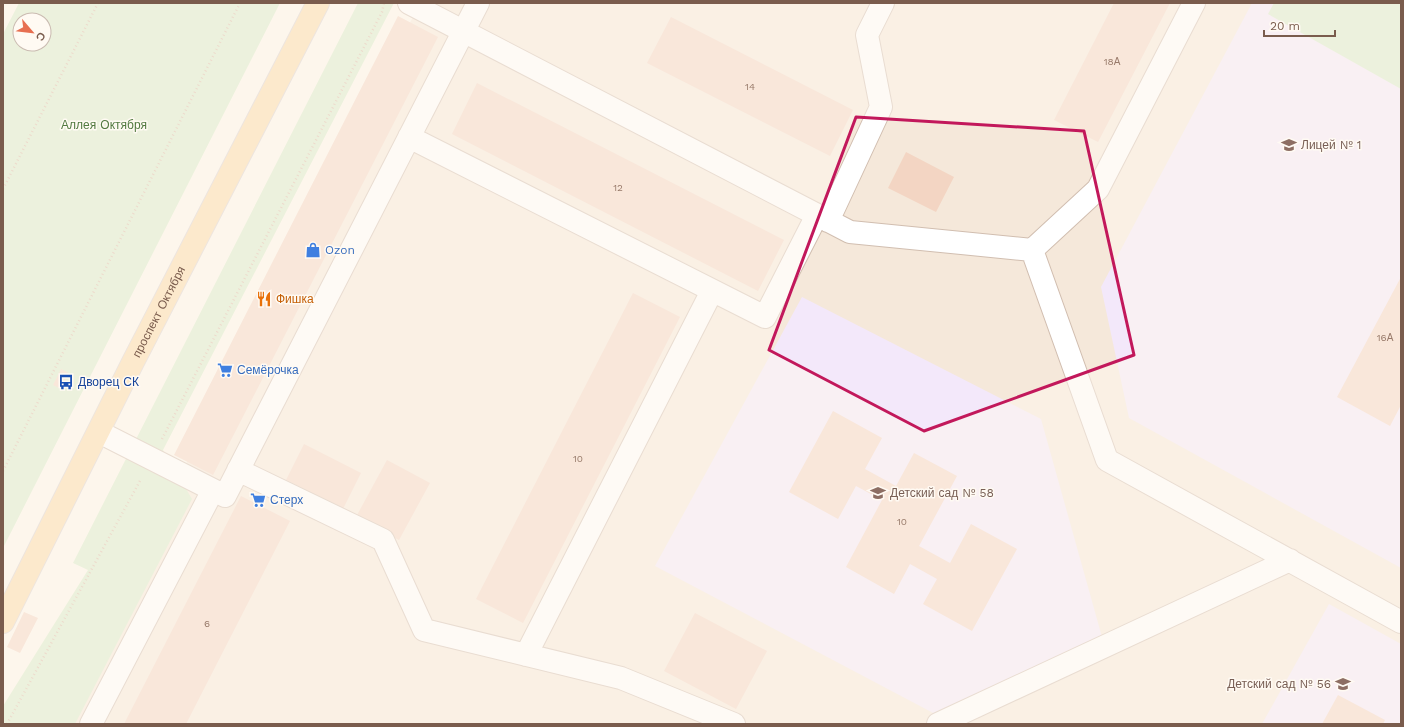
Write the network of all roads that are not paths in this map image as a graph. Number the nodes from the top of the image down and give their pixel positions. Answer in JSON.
{"nodes":[{"id":1,"x":318,"y":3,"type":"edge"},
{"id":2,"x":409,"y":3,"type":"edge"},
{"id":3,"x":478,"y":3,"type":"edge"},
{"id":4,"x":883,"y":3,"type":"edge"},
{"id":5,"x":1194,"y":3,"type":"edge"},
{"id":6,"x":463,"y":32,"type":"junction"},
{"id":7,"x":409,"y":137,"type":"junction"},
{"id":8,"x":823,"y":218,"type":"junction"},
{"id":9,"x":1032,"y":250,"type":"junction"},
{"id":10,"x":712,"y":291,"type":"junction"},
{"id":11,"x":99,"y":432,"type":"junction"},
{"id":12,"x":238,"y":470,"type":"junction"},
{"id":13,"x":213,"y":490,"type":"junction"},
{"id":14,"x":1290,"y":560,"type":"junction"},
{"id":15,"x":3,"y":622,"type":"edge"},
{"id":16,"x":1401,"y":622,"type":"edge"},
{"id":17,"x":526,"y":655,"type":"junction"},
{"id":18,"x":91,"y":724,"type":"edge"},
{"id":19,"x":734,"y":724,"type":"edge"},
{"id":20,"x":938,"y":724,"type":"edge"}],
"edges":[{"from":1,"to":11,"type":"main road","name":"проспект Октября"},
{"from":2,"to":6,"type":"lane"},
{"from":3,"to":6,"type":"lane"},
{"from":4,"to":8,"type":"lane"},
{"from":5,"to":9,"type":"lane"},
{"from":6,"to":7,"type":"lane"},
{"from":6,"to":8,"type":"lane"},
{"from":7,"to":10,"type":"lane"},
{"from":7,"to":12,"type":"lane"},
{"from":8,"to":9,"type":"lane"},
{"from":8,"to":10,"type":"lane"},
{"from":9,"to":14,"type":"lane"},
{"from":10,"to":17,"type":"lane"},
{"from":11,"to":13,"type":"lane"},
{"from":11,"to":15,"type":"main road","name":"проспект Октября"},
{"from":12,"to":13,"type":"lane"},
{"from":12,"to":17,"type":"lane"},
{"from":13,"to":18,"type":"lane"},
{"from":14,"to":16,"type":"lane"},
{"from":14,"to":20,"type":"lane"},
{"from":17,"to":19,"type":"lane"}]}
